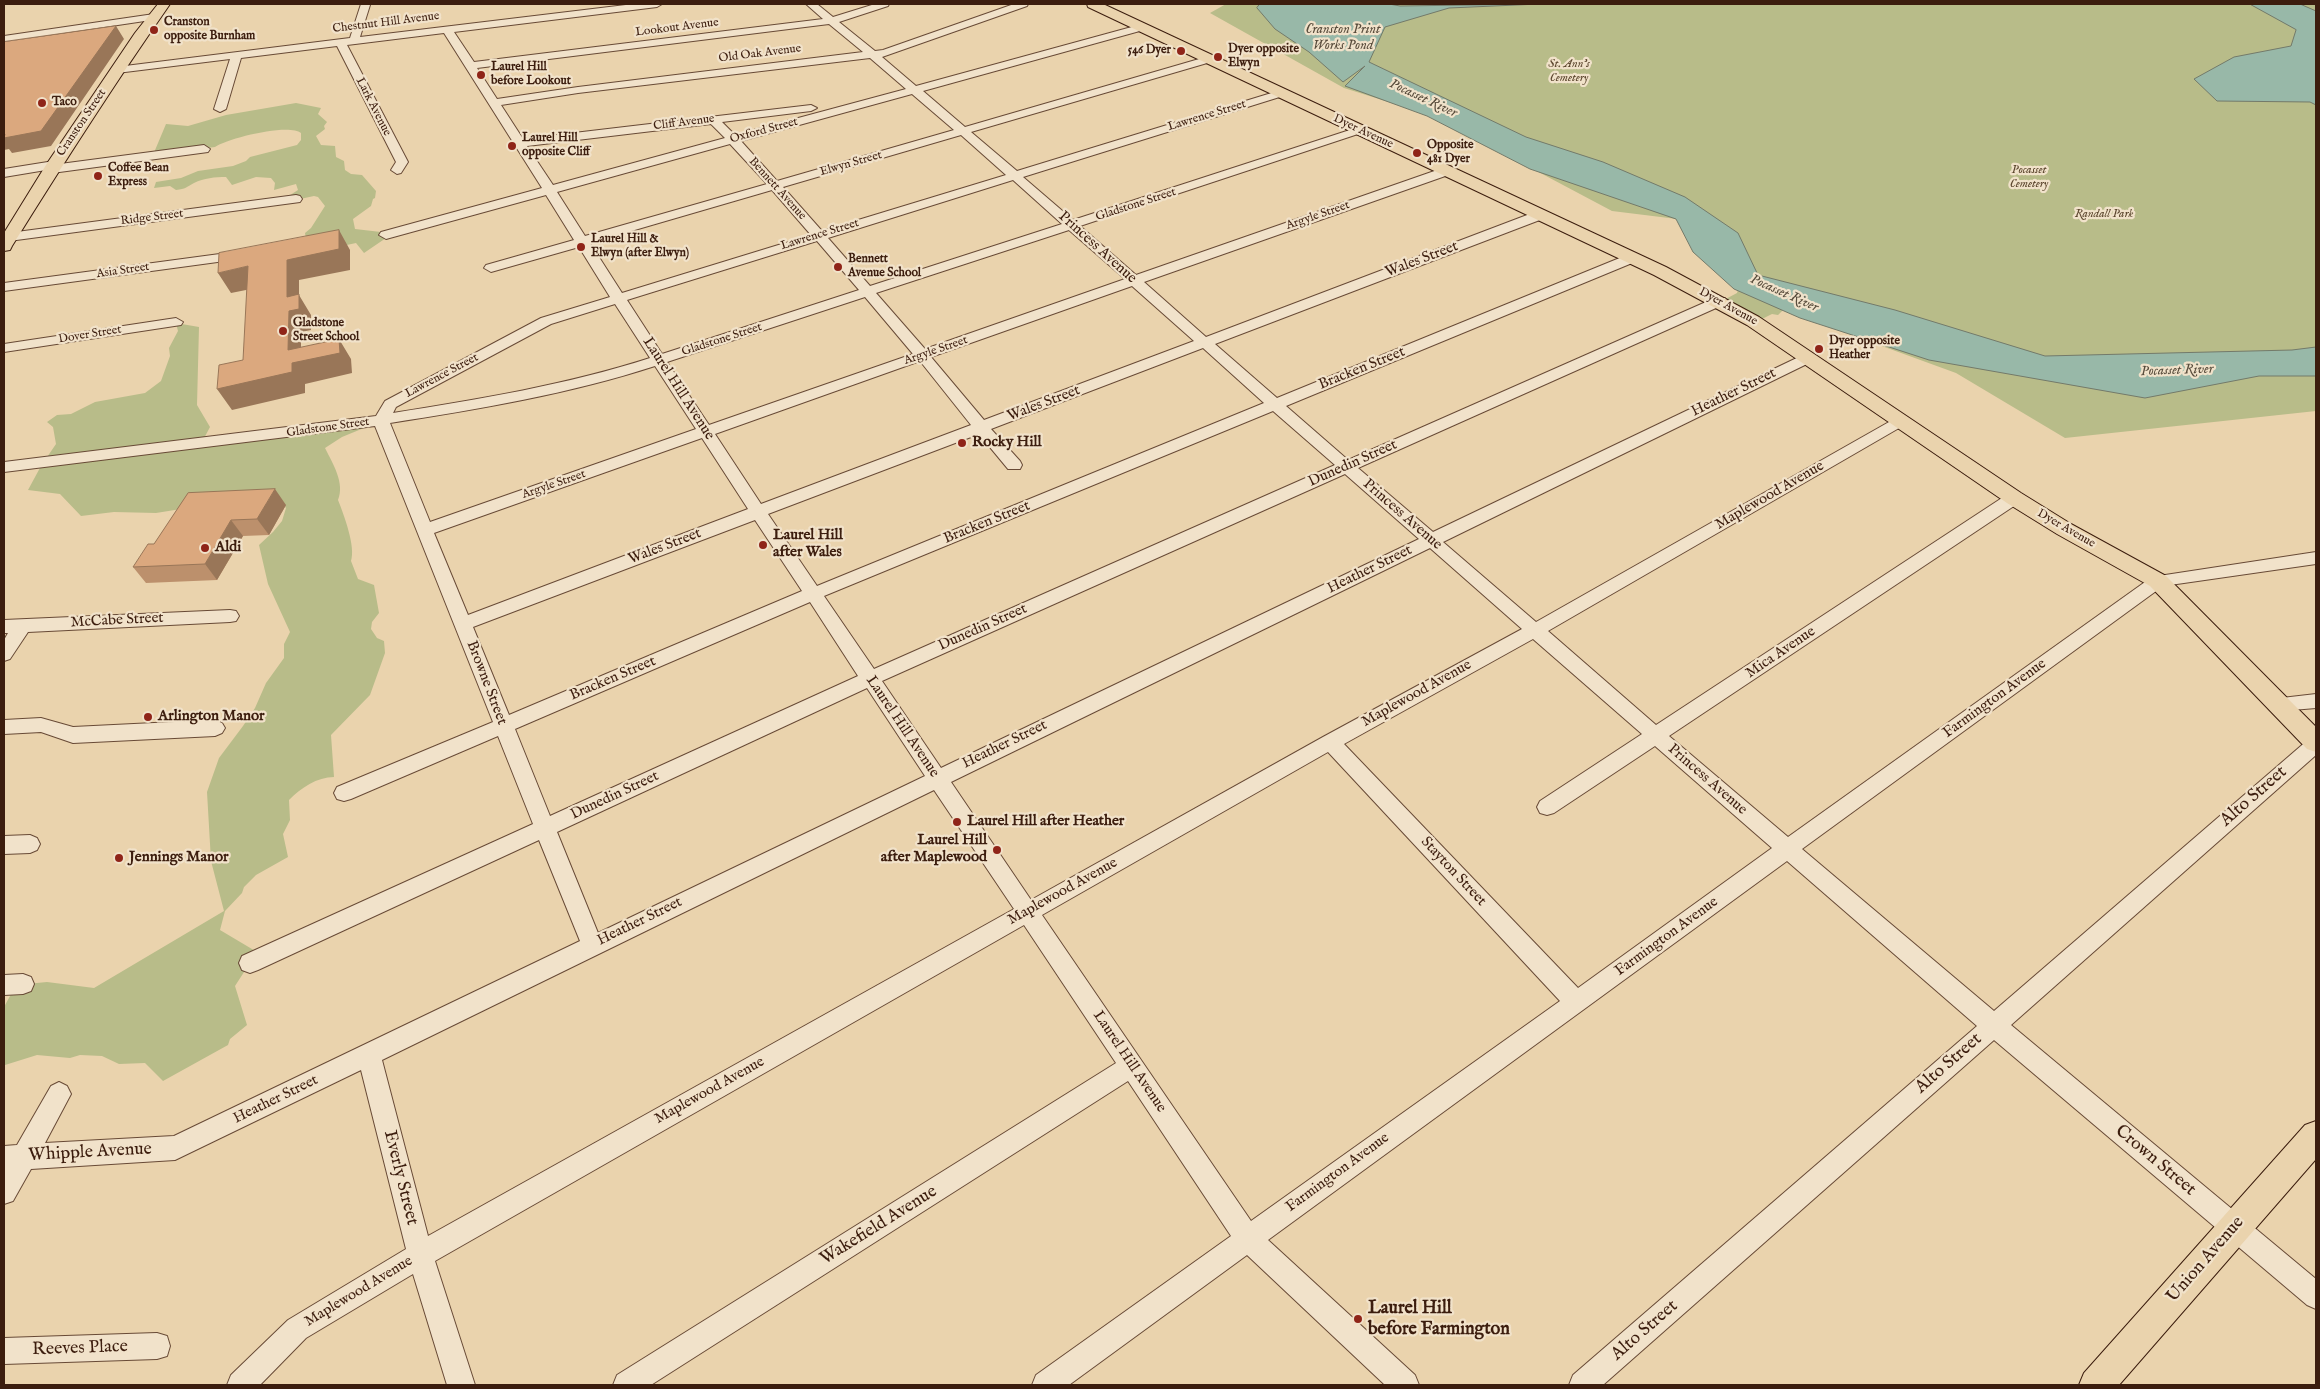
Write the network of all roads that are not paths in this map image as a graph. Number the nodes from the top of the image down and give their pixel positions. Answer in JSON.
{"nodes":[{"id":1,"x":164,"y":4,"type":"edge"},
{"id":2,"x":366,"y":4,"type":"edge"},
{"id":3,"x":657,"y":4,"type":"edge"},
{"id":4,"x":811,"y":4,"type":"edge"},
{"id":5,"x":884,"y":4,"type":"edge"},
{"id":6,"x":1023,"y":4,"type":"edge"},
{"id":7,"x":1097,"y":4,"type":"edge"},
{"id":8,"x":154,"y":17,"type":"junction"},
{"id":9,"x":832,"y":21,"type":"junction"},
{"id":10,"x":1143,"y":27,"type":"junction"},
{"id":11,"x":447,"y":30,"type":"junction"},
{"id":12,"x":4,"y":39,"type":"edge"},
{"id":13,"x":354,"y":41,"type":"junction"},
{"id":14,"x":341,"y":43,"type":"junction"},
{"id":15,"x":875,"y":55,"type":"junction"},
{"id":16,"x":236,"y":56,"type":"junction"},
{"id":17,"x":1210,"y":59,"type":"junction"},
{"id":18,"x":470,"y":66,"type":"junction"},
{"id":19,"x":117,"y":70,"type":"junction"},
{"id":20,"x":916,"y":89,"type":"junction"},
{"id":21,"x":1282,"y":93,"type":"junction"},
{"id":22,"x":494,"y":103,"type":"junction"},
{"id":23,"x":848,"y":108,"type":"junction"},
{"id":24,"x":220,"y":109,"type":"dead end"},
{"id":25,"x":714,"y":120,"type":"junction"},
{"id":26,"x":1360,"y":130,"type":"junction"},
{"id":27,"x":963,"y":131,"type":"junction"},
{"id":28,"x":733,"y":139,"type":"junction"},
{"id":29,"x":520,"y":143,"type":"junction"},
{"id":30,"x":204,"y":149,"type":"dead end"},
{"id":31,"x":53,"y":167,"type":"junction"},
{"id":32,"x":397,"y":170,"type":"dead end"},
{"id":33,"x":1447,"y":171,"type":"junction"},
{"id":34,"x":4,"y":173,"type":"edge"},
{"id":35,"x":1016,"y":175,"type":"junction"},
{"id":36,"x":774,"y":186,"type":"junction"},
{"id":37,"x":549,"y":190,"type":"junction"},
{"id":38,"x":296,"y":199,"type":"dead end"},
{"id":39,"x":1540,"y":215,"type":"junction"},
{"id":40,"x":1073,"y":226,"type":"junction"},
{"id":41,"x":8,"y":234,"type":"edge"},
{"id":42,"x":819,"y":235,"type":"junction"},
{"id":43,"x":386,"y":236,"type":"dead end"},
{"id":44,"x":583,"y":241,"type":"junction"},
{"id":45,"x":242,"y":255,"type":"edge"},
{"id":46,"x":1632,"y":258,"type":"junction"},
{"id":47,"x":491,"y":268,"type":"dead end"},
{"id":48,"x":1134,"y":281,"type":"junction"},
{"id":49,"x":4,"y":287,"type":"edge"},
{"id":50,"x":867,"y":292,"type":"junction"},
{"id":51,"x":618,"y":298,"type":"junction"},
{"id":52,"x":1720,"y":302,"type":"junction"},
{"id":53,"x":176,"y":322,"type":"dead end"},
{"id":54,"x":1204,"y":342,"type":"junction"},
{"id":55,"x":4,"y":348,"type":"edge"},
{"id":56,"x":922,"y":355,"type":"junction"},
{"id":57,"x":1808,"y":358,"type":"junction"},
{"id":58,"x":661,"y":361,"type":"junction"},
{"id":59,"x":1275,"y":405,"type":"junction"},
{"id":60,"x":381,"y":421,"type":"junction"},
{"id":61,"x":1902,"y":421,"type":"junction"},
{"id":62,"x":980,"y":428,"type":"junction"},
{"id":63,"x":706,"y":431,"type":"junction"},
{"id":64,"x":1014,"y":465,"type":"dead end"},
{"id":65,"x":1347,"y":467,"type":"junction"},
{"id":66,"x":4,"y":468,"type":"edge"},
{"id":67,"x":2014,"y":498,"type":"junction"},
{"id":68,"x":758,"y":512,"type":"junction"},
{"id":69,"x":425,"y":530,"type":"junction"},
{"id":70,"x":1431,"y":541,"type":"junction"},
{"id":71,"x":2316,"y":558,"type":"edge"},
{"id":72,"x":2158,"y":581,"type":"junction"},
{"id":73,"x":813,"y":594,"type":"junction"},
{"id":74,"x":230,"y":616,"type":"dead end"},
{"id":75,"x":463,"y":624,"type":"junction"},
{"id":76,"x":23,"y":626,"type":"junction"},
{"id":77,"x":4,"y":627,"type":"edge"},
{"id":78,"x":1534,"y":631,"type":"junction"},
{"id":79,"x":4,"y":654,"type":"edge"},
{"id":80,"x":869,"y":679,"type":"junction"},
{"id":81,"x":2316,"y":702,"type":"edge"},
{"id":82,"x":2287,"y":712,"type":"junction"},
{"id":83,"x":502,"y":726,"type":"junction"},
{"id":84,"x":4,"y":727,"type":"edge"},
{"id":85,"x":215,"y":728,"type":"dead end"},
{"id":86,"x":1656,"y":736,"type":"junction"},
{"id":87,"x":1330,"y":742,"type":"junction"},
{"id":88,"x":2316,"y":743,"type":"edge"},
{"id":89,"x":936,"y":778,"type":"junction"},
{"id":90,"x":344,"y":793,"type":"dead end"},
{"id":91,"x":1547,"y":807,"type":"dead end"},
{"id":92,"x":544,"y":828,"type":"junction"},
{"id":93,"x":30,"y":844,"type":"dead end"},
{"id":94,"x":4,"y":845,"type":"edge"},
{"id":95,"x":1787,"y":850,"type":"junction"},
{"id":96,"x":1027,"y":912,"type":"junction"},
{"id":97,"x":592,"y":945,"type":"junction"},
{"id":98,"x":250,"y":963,"type":"dead end"},
{"id":99,"x":1576,"y":1002,"type":"junction"},
{"id":100,"x":1994,"y":1024,"type":"junction"},
{"id":101,"x":369,"y":1055,"type":"junction"},
{"id":102,"x":1131,"y":1066,"type":"junction"},
{"id":103,"x":59,"y":1094,"type":"dead end"},
{"id":104,"x":2316,"y":1136,"type":"edge"},
{"id":105,"x":175,"y":1148,"type":"joint"},
{"id":106,"x":13,"y":1157,"type":"edge"},
{"id":107,"x":4,"y":1192,"type":"edge"},
{"id":108,"x":2234,"y":1228,"type":"junction"},
{"id":109,"x":1248,"y":1239,"type":"junction"},
{"id":110,"x":420,"y":1255,"type":"junction"},
{"id":111,"x":2316,"y":1296,"type":"edge"},
{"id":112,"x":156,"y":1346,"type":"dead end"},
{"id":113,"x":4,"y":1351,"type":"edge"},
{"id":114,"x":241,"y":1385,"type":"edge"},
{"id":115,"x":462,"y":1385,"type":"edge"},
{"id":116,"x":627,"y":1385,"type":"edge"},
{"id":117,"x":1046,"y":1385,"type":"edge"},
{"id":118,"x":1405,"y":1385,"type":"edge"},
{"id":119,"x":1583,"y":1385,"type":"edge"},
{"id":120,"x":2096,"y":1385,"type":"edge"}],
"edges":[{"from":1,"to":8,"type":"main road","name":"Cranston Street"},
{"from":2,"to":13,"type":"street"},
{"from":3,"to":11,"type":"street","name":"Chestnut Hill Avenue"},
{"from":4,"to":9,"type":"street","name":"Princess Avenue"},
{"from":5,"to":9,"type":"street","name":"Lookout Avenue"},
{"from":6,"to":15,"type":"street","name":"Old Oak Avenue"},
{"from":7,"to":10,"type":"main road","name":"Dyer Avenue"},
{"from":8,"to":12,"type":"street"},
{"from":8,"to":19,"type":"main road","name":"Cranston Street"},
{"from":9,"to":15,"type":"street","name":"Princess Avenue"},
{"from":9,"to":18,"type":"street","name":"Lookout Avenue"},
{"from":10,"to":17,"type":"main road","name":"Dyer Avenue"},
{"from":10,"to":20,"type":"street","name":"Oxford Street"},
{"from":11,"to":13,"type":"street","name":"Chestnut Hill Avenue"},
{"from":11,"to":18,"type":"street","name":"Laurel Hill Avenue"},
{"from":13,"to":14,"type":"street","name":"Chestnut Hill Avenue"},
{"from":14,"to":16,"type":"street","name":"Chestnut Hill Avenue"},
{"from":14,"to":32,"type":"street","name":"Lark Avenue"},
{"from":15,"to":20,"type":"street","name":"Princess Avenue"},
{"from":15,"to":22,"type":"street","name":"Old Oak Avenue"},
{"from":16,"to":19,"type":"street","name":"Chestnut Hill Avenue"},
{"from":16,"to":24,"type":"street"},
{"from":17,"to":21,"type":"main road","name":"Dyer Avenue"},
{"from":17,"to":27,"type":"street","name":"Elwyn Street"},
{"from":18,"to":22,"type":"street","name":"Laurel Hill Avenue"},
{"from":19,"to":31,"type":"main road","name":"Cranston Street"},
{"from":20,"to":23,"type":"street","name":"Oxford Street"},
{"from":20,"to":27,"type":"street","name":"Princess Avenue"},
{"from":21,"to":26,"type":"main road","name":"Dyer Avenue"},
{"from":21,"to":35,"type":"street","name":"Lawrence Street"},
{"from":22,"to":29,"type":"street","name":"Laurel Hill Avenue"},
{"from":23,"to":25,"type":"street","name":"Cliff Avenue"},
{"from":23,"to":28,"type":"street","name":"Oxford Street"},
{"from":25,"to":28,"type":"street","name":"Bennett Avenue"},
{"from":25,"to":29,"type":"street","name":"Cliff Avenue"},
{"from":26,"to":33,"type":"main road","name":"Dyer Avenue"},
{"from":26,"to":40,"type":"street","name":"Gladstone Street"},
{"from":27,"to":35,"type":"street","name":"Princess Avenue"},
{"from":27,"to":36,"type":"street","name":"Elwyn Street"},
{"from":28,"to":36,"type":"street","name":"Bennett Avenue"},
{"from":28,"to":37,"type":"street","name":"Oxford Street"},
{"from":29,"to":37,"type":"street","name":"Laurel Hill Avenue"},
{"from":30,"to":31,"type":"street"},
{"from":31,"to":34,"type":"street"},
{"from":31,"to":41,"type":"main road","name":"Cranston Street"},
{"from":33,"to":39,"type":"main road","name":"Dyer Avenue"},
{"from":33,"to":48,"type":"street","name":"Argyle Street"},
{"from":35,"to":40,"type":"street","name":"Princess Avenue"},
{"from":35,"to":42,"type":"street","name":"Lawrence Street"},
{"from":36,"to":42,"type":"street","name":"Bennett Avenue"},
{"from":36,"to":44,"type":"street","name":"Elwyn Street"},
{"from":37,"to":43,"type":"street","name":"Oxford Street"},
{"from":37,"to":44,"type":"street","name":"Laurel Hill Avenue"},
{"from":38,"to":41,"type":"street","name":"Ridge Street"},
{"from":39,"to":46,"type":"main road","name":"Dyer Avenue"},
{"from":39,"to":54,"type":"street","name":"Wales Street"},
{"from":40,"to":48,"type":"street","name":"Princess Avenue"},
{"from":40,"to":50,"type":"street","name":"Gladstone Street"},
{"from":42,"to":50,"type":"street","name":"Bennett Avenue"},
{"from":42,"to":51,"type":"street","name":"Lawrence Street"},
{"from":44,"to":47,"type":"street","name":"Elwyn Street"},
{"from":44,"to":51,"type":"street","name":"Laurel Hill Avenue"},
{"from":45,"to":49,"type":"street","name":"Asia Street"},
{"from":46,"to":52,"type":"main road","name":"Dyer Avenue"},
{"from":46,"to":59,"type":"street","name":"Bracken Street"},
{"from":48,"to":54,"type":"street","name":"Princess Avenue"},
{"from":48,"to":56,"type":"street","name":"Argyle Street"},
{"from":50,"to":56,"type":"street","name":"Bennett Avenue"},
{"from":50,"to":58,"type":"street","name":"Gladstone Street"},
{"from":51,"to":58,"type":"street","name":"Laurel Hill Avenue"},
{"from":51,"to":60,"type":"street","name":"Lawrence Street"},
{"from":52,"to":57,"type":"main road","name":"Dyer Avenue"},
{"from":52,"to":65,"type":"street","name":"Dunedin Street"},
{"from":53,"to":55,"type":"street","name":"Dover Street"},
{"from":54,"to":59,"type":"street","name":"Princess Avenue"},
{"from":54,"to":62,"type":"street","name":"Wales Street"},
{"from":56,"to":62,"type":"street","name":"Bennett Avenue"},
{"from":56,"to":63,"type":"street","name":"Argyle Street"},
{"from":57,"to":61,"type":"main road","name":"Dyer Avenue"},
{"from":57,"to":70,"type":"street","name":"Heather Street"},
{"from":58,"to":60,"type":"street","name":"Gladstone Street"},
{"from":58,"to":63,"type":"street","name":"Laurel Hill Avenue"},
{"from":59,"to":65,"type":"street","name":"Princess Avenue"},
{"from":59,"to":73,"type":"street","name":"Bracken Street"},
{"from":60,"to":66,"type":"street","name":"Gladstone Street"},
{"from":60,"to":69,"type":"street","name":"Browne Street"},
{"from":61,"to":67,"type":"main road","name":"Dyer Avenue"},
{"from":61,"to":78,"type":"street","name":"Maplewood Avenue"},
{"from":62,"to":64,"type":"street","name":"Bennett Avenue"},
{"from":62,"to":68,"type":"street","name":"Wales Street"},
{"from":63,"to":68,"type":"street","name":"Laurel Hill Avenue"},
{"from":63,"to":69,"type":"street","name":"Argyle Street"},
{"from":65,"to":70,"type":"street","name":"Princess Avenue"},
{"from":65,"to":80,"type":"street","name":"Dunedin Street"},
{"from":67,"to":72,"type":"main road","name":"Dyer Avenue"},
{"from":67,"to":86,"type":"street","name":"Mica Avenue"},
{"from":68,"to":73,"type":"street","name":"Laurel Hill Avenue"},
{"from":68,"to":75,"type":"street","name":"Wales Street"},
{"from":69,"to":75,"type":"street","name":"Browne Street"},
{"from":70,"to":78,"type":"street","name":"Princess Avenue"},
{"from":70,"to":89,"type":"street","name":"Heather Street"},
{"from":71,"to":72,"type":"street","name":"Farmington Avenue"},
{"from":72,"to":82,"type":"main road","name":"Dyer Avenue"},
{"from":72,"to":95,"type":"street","name":"Farmington Avenue"},
{"from":73,"to":80,"type":"street","name":"Laurel Hill Avenue"},
{"from":73,"to":83,"type":"street","name":"Bracken Street"},
{"from":74,"to":76,"type":"street","name":"McCabe Street"},
{"from":75,"to":83,"type":"street","name":"Browne Street"},
{"from":76,"to":77,"type":"street","name":"McCabe Street"},
{"from":76,"to":79,"type":"street"},
{"from":78,"to":86,"type":"street","name":"Princess Avenue"},
{"from":78,"to":87,"type":"street","name":"Maplewood Avenue"},
{"from":80,"to":89,"type":"street","name":"Laurel Hill Avenue"},
{"from":80,"to":92,"type":"street","name":"Dunedin Street"},
{"from":81,"to":82,"type":"street"},
{"from":82,"to":88,"type":"main road","name":"Dyer Avenue"},
{"from":83,"to":90,"type":"street","name":"Bracken Street"},
{"from":83,"to":92,"type":"street","name":"Browne Street"},
{"from":84,"to":85,"type":"street"},
{"from":86,"to":91,"type":"street","name":"Mica Avenue"},
{"from":86,"to":95,"type":"street","name":"Princess Avenue"},
{"from":87,"to":96,"type":"street","name":"Maplewood Avenue"},
{"from":87,"to":99,"type":"street","name":"Stayton Street"},
{"from":88,"to":100,"type":"street","name":"Alto Street"},
{"from":89,"to":96,"type":"street","name":"Laurel Hill Avenue"},
{"from":89,"to":97,"type":"street","name":"Heather Street"},
{"from":92,"to":97,"type":"street","name":"Browne Street"},
{"from":92,"to":98,"type":"street","name":"Dunedin Street"},
{"from":93,"to":94,"type":"street"},
{"from":95,"to":99,"type":"street","name":"Farmington Avenue"},
{"from":95,"to":100,"type":"street","name":"Princess Avenue"},
{"from":96,"to":102,"type":"street","name":"Laurel Hill Avenue"},
{"from":96,"to":110,"type":"street","name":"Maplewood Avenue"},
{"from":97,"to":101,"type":"street","name":"Heather Street"},
{"from":99,"to":109,"type":"street","name":"Farmington Avenue"},
{"from":100,"to":108,"type":"street","name":"Crown Street"},
{"from":100,"to":119,"type":"street","name":"Alto Street"},
{"from":101,"to":105,"type":"street","name":"Heather Street"},
{"from":101,"to":110,"type":"street","name":"Everly Street"},
{"from":102,"to":109,"type":"street","name":"Laurel Hill Avenue"},
{"from":102,"to":116,"type":"street","name":"Wakefield Avenue"},
{"from":103,"to":106,"type":"street"},
{"from":104,"to":108,"type":"main road","name":"Union Avenue"},
{"from":105,"to":106,"type":"street","name":"Whipple Avenue"},
{"from":106,"to":107,"type":"street"},
{"from":108,"to":111,"type":"street","name":"Crown Street"},
{"from":108,"to":120,"type":"main road","name":"Union Avenue"},
{"from":109,"to":117,"type":"street","name":"Farmington Avenue"},
{"from":109,"to":118,"type":"street","name":"Laurel Hill Avenue"},
{"from":110,"to":114,"type":"street","name":"Maplewood Avenue"},
{"from":110,"to":115,"type":"street","name":"Everly Street"},
{"from":112,"to":113,"type":"street","name":"Reeves Place"}]}
